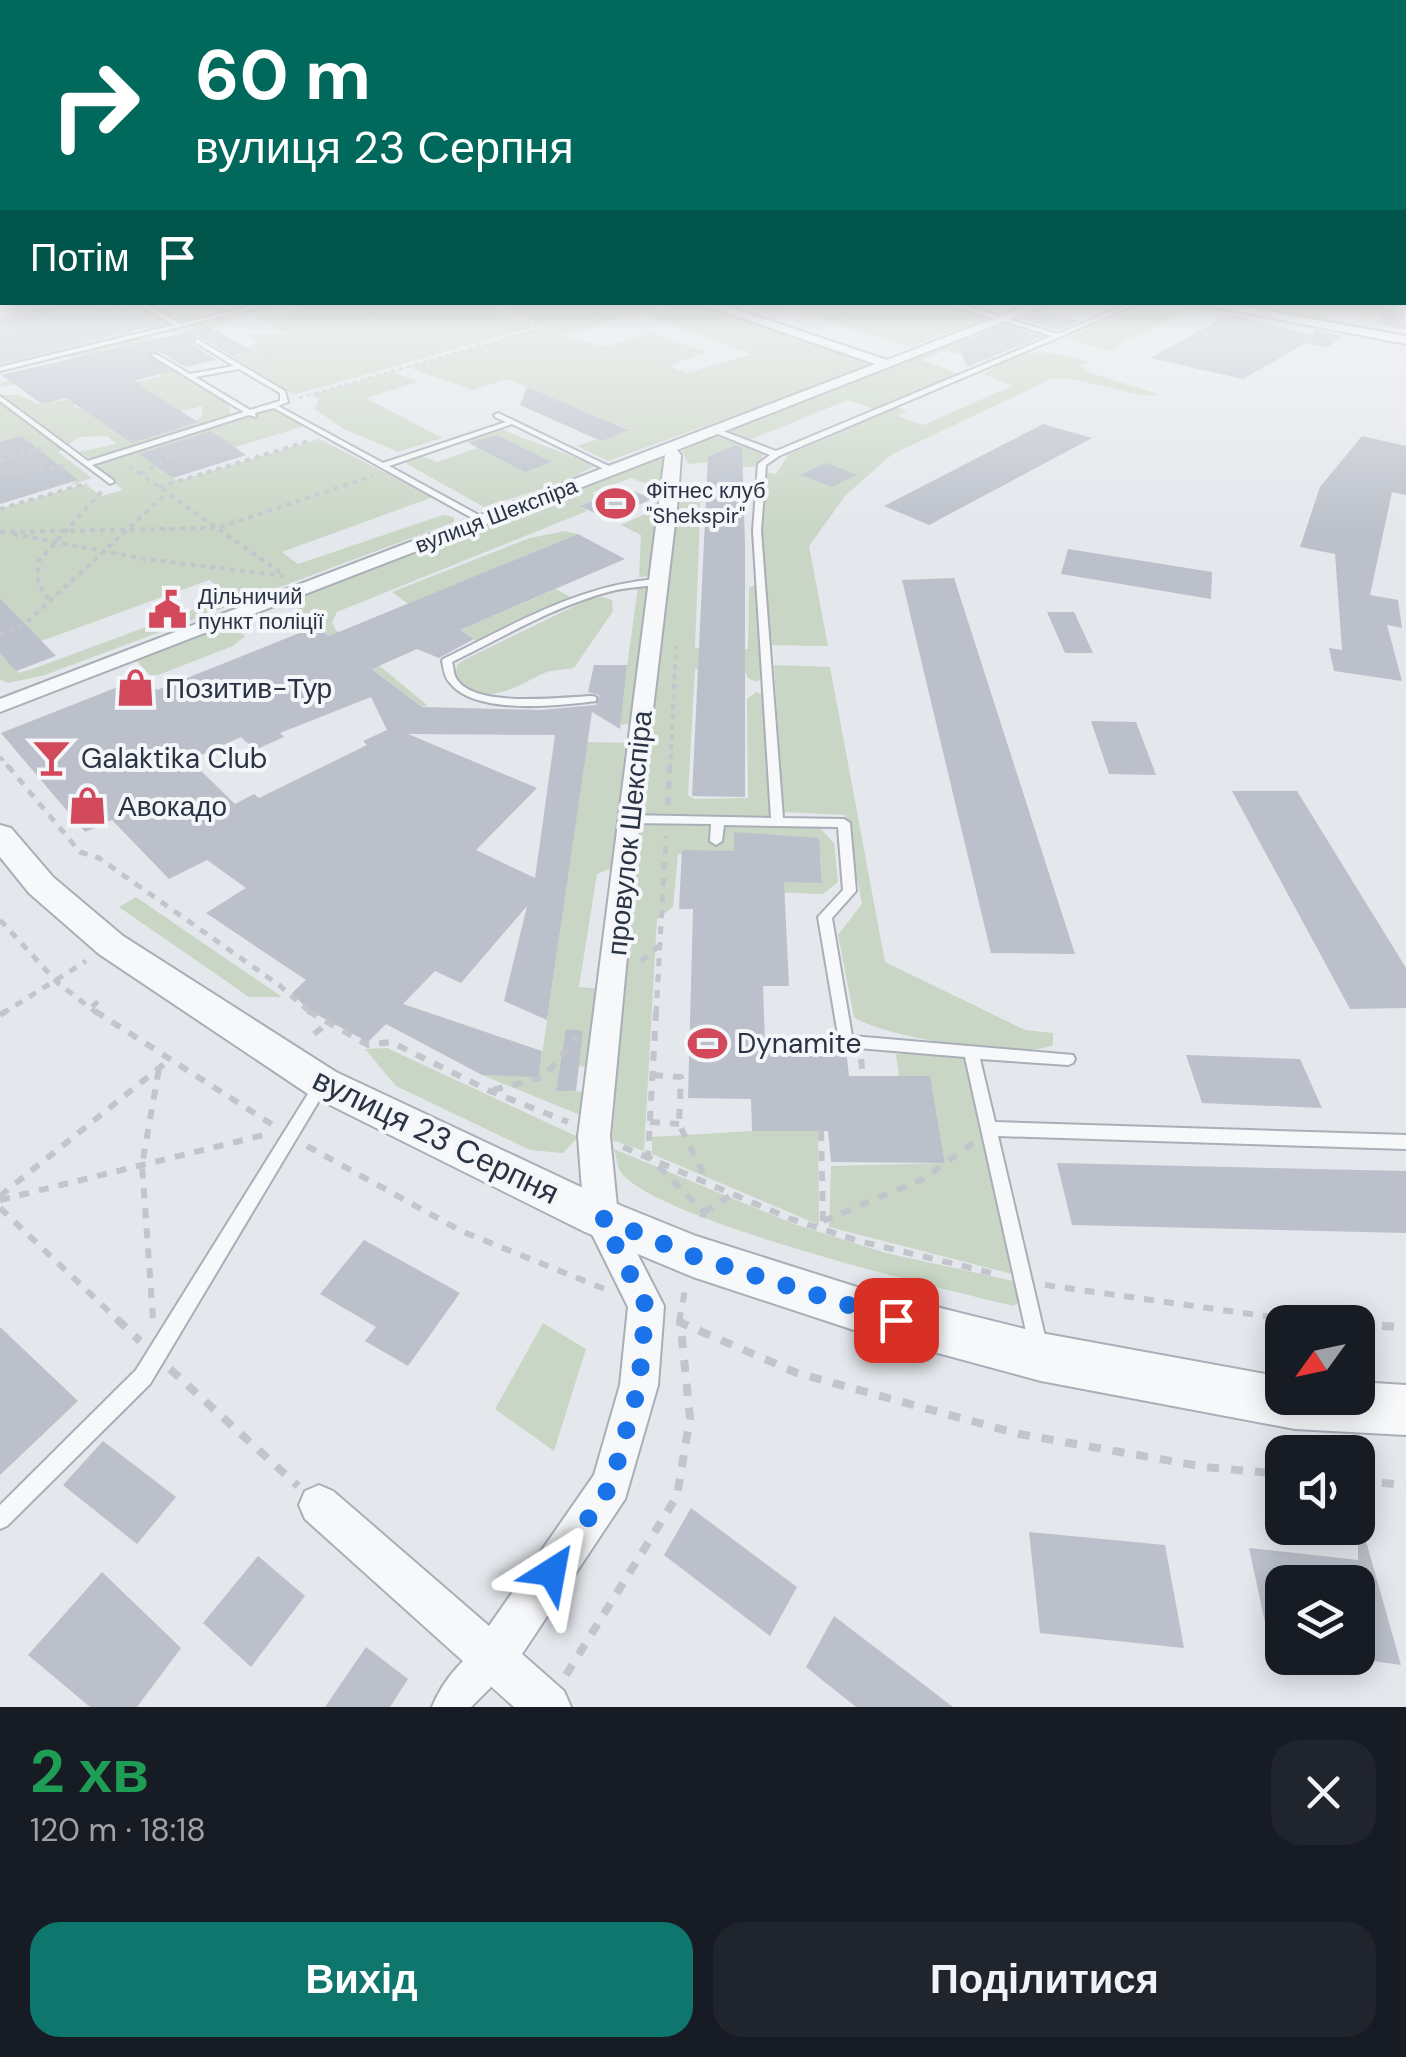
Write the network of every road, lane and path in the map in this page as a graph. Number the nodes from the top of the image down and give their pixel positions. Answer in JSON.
{"nodes":[{"id":1,"x":185,"y":374,"type":"edge"},
{"id":2,"x":205,"y":374,"type":"edge"},
{"id":3,"x":252,"y":374,"type":"edge"},
{"id":4,"x":385,"y":374,"type":"edge"},
{"id":5,"x":863,"y":374,"type":"edge"},
{"id":6,"x":968,"y":374,"type":"edge"},
{"id":7,"x":189,"y":376,"type":"junction"},
{"id":8,"x":0,"y":398,"type":"edge"},
{"id":9,"x":281,"y":405,"type":"junction"},
{"id":10,"x":253,"y":415,"type":"junction"},
{"id":11,"x":498,"y":415,"type":"dead end"},
{"id":12,"x":512,"y":422,"type":"junction"},
{"id":13,"x":717,"y":432,"type":"junction"},
{"id":14,"x":326,"y":436,"type":"junction"},
{"id":15,"x":60,"y":443,"type":"junction"},
{"id":16,"x":669,"y":449,"type":"junction"},
{"id":17,"x":776,"y":454,"type":"junction"},
{"id":18,"x":115,"y":456,"type":"junction"},
{"id":19,"x":0,"y":460,"type":"edge"},
{"id":20,"x":87,"y":464,"type":"junction"},
{"id":21,"x":386,"y":468,"type":"junction"},
{"id":22,"x":613,"y":470,"type":"junction"},
{"id":23,"x":0,"y":474,"type":"edge"},
{"id":24,"x":108,"y":480,"type":"junction"},
{"id":25,"x":159,"y":487,"type":"junction"},
{"id":26,"x":167,"y":492,"type":"junction"},
{"id":27,"x":304,"y":493,"type":"dead end"},
{"id":28,"x":310,"y":497,"type":"junction"},
{"id":29,"x":0,"y":509,"type":"edge"},
{"id":30,"x":256,"y":509,"type":"dead end"},
{"id":31,"x":262,"y":513,"type":"junction"},
{"id":32,"x":481,"y":520,"type":"junction"},
{"id":33,"x":131,"y":528,"type":"junction"},
{"id":34,"x":218,"y":528,"type":"junction"},
{"id":35,"x":68,"y":531,"type":"junction"},
{"id":36,"x":0,"y":532,"type":"edge"},
{"id":37,"x":58,"y":542,"type":"junction"},
{"id":38,"x":102,"y":551,"type":"junction"},
{"id":39,"x":285,"y":576,"type":"junction"},
{"id":40,"x":659,"y":582,"type":"junction"},
{"id":41,"x":302,"y":588,"type":"junction"},
{"id":42,"x":49,"y":599,"type":"junction"},
{"id":43,"x":0,"y":634,"type":"edge"},
{"id":44,"x":592,"y":699,"type":"dead end"},
{"id":45,"x":3,"y":700,"type":"edge"},
{"id":46,"x":628,"y":820,"type":"junction"},
{"id":47,"x":718,"y":820,"type":"junction"},
{"id":48,"x":778,"y":822,"type":"junction"},
{"id":49,"x":0,"y":835,"type":"edge"},
{"id":50,"x":716,"y":842,"type":"dead end"},
{"id":51,"x":0,"y":920,"type":"edge"},
{"id":52,"x":111,"y":945,"type":"junction"},
{"id":53,"x":58,"y":979,"type":"junction"},
{"id":54,"x":100,"y":1000,"type":"dead end"},
{"id":55,"x":92,"y":1007,"type":"junction"},
{"id":56,"x":0,"y":1015,"type":"edge"},
{"id":57,"x":328,"y":1023,"type":"dead end"},
{"id":58,"x":583,"y":1027,"type":"dead end"},
{"id":59,"x":314,"y":1034,"type":"dead end"},
{"id":60,"x":972,"y":1052,"type":"junction"},
{"id":61,"x":1068,"y":1059,"type":"dead end"},
{"id":62,"x":169,"y":1060,"type":"junction"},
{"id":63,"x":159,"y":1068,"type":"junction"},
{"id":64,"x":653,"y":1076,"type":"dead end"},
{"id":65,"x":322,"y":1083,"type":"junction"},
{"id":66,"x":490,"y":1091,"type":"dead end"},
{"id":67,"x":650,"y":1122,"type":"dead end"},
{"id":68,"x":679,"y":1124,"type":"junction"},
{"id":69,"x":990,"y":1129,"type":"junction"},
{"id":70,"x":821,"y":1131,"type":"dead end"},
{"id":71,"x":290,"y":1136,"type":"junction"},
{"id":72,"x":1406,"y":1142,"type":"edge"},
{"id":73,"x":142,"y":1164,"type":"junction"},
{"id":74,"x":708,"y":1181,"type":"dead end"},
{"id":75,"x":735,"y":1194,"type":"dead end"},
{"id":76,"x":0,"y":1198,"type":"edge"},
{"id":77,"x":0,"y":1208,"type":"edge"},
{"id":78,"x":704,"y":1212,"type":"dead end"},
{"id":79,"x":602,"y":1218,"type":"junction"},
{"id":80,"x":662,"y":1314,"type":"junction"},
{"id":81,"x":1375,"y":1326,"type":"edge"},
{"id":82,"x":1406,"y":1328,"type":"edge"},
{"id":83,"x":156,"y":1356,"type":"junction"},
{"id":84,"x":1041,"y":1357,"type":"junction"},
{"id":85,"x":1406,"y":1410,"type":"edge"},
{"id":86,"x":1265,"y":1472,"type":"edge"},
{"id":87,"x":1375,"y":1482,"type":"edge"},
{"id":88,"x":1406,"y":1485,"type":"edge"},
{"id":89,"x":319,"y":1505,"type":"joint"},
{"id":90,"x":0,"y":1518,"type":"edge"},
{"id":91,"x":493,"y":1659,"type":"junction"},
{"id":92,"x":450,"y":1707,"type":"edge"},
{"id":93,"x":547,"y":1707,"type":"edge"}],
"edges":[{"from":1,"to":7,"type":"lane"},
{"from":2,"to":7,"type":"lane"},
{"from":3,"to":9,"type":"lane"},
{"from":4,"to":9,"type":"path"},
{"from":5,"to":13,"type":"street","name":"вулиця Шекспіра"},
{"from":6,"to":17,"type":"lane"},
{"from":7,"to":10,"type":"lane"},
{"from":8,"to":15,"type":"lane"},
{"from":9,"to":10,"type":"lane"},
{"from":9,"to":14,"type":"lane"},
{"from":10,"to":18,"type":"lane"},
{"from":11,"to":12,"type":"lane"},
{"from":12,"to":21,"type":"lane"},
{"from":12,"to":22,"type":"lane"},
{"from":13,"to":16,"type":"street","name":"вулиця Шекспіра"},
{"from":13,"to":17,"type":"lane"},
{"from":14,"to":21,"type":"lane"},
{"from":14,"to":25,"type":"path"},
{"from":15,"to":19,"type":"path"},
{"from":15,"to":20,"type":"lane"},
{"from":16,"to":22,"type":"street","name":"вулиця Шекспіра"},
{"from":16,"to":40,"type":"street","name":"провулок Шекспіра"},
{"from":17,"to":48,"type":"lane"},
{"from":18,"to":20,"type":"lane"},
{"from":18,"to":25,"type":"path"},
{"from":20,"to":23,"type":"path"},
{"from":20,"to":24,"type":"lane"},
{"from":21,"to":28,"type":"path"},
{"from":21,"to":32,"type":"lane"},
{"from":22,"to":32,"type":"street","name":"вулиця Шекспіра"},
{"from":24,"to":29,"type":"path"},
{"from":24,"to":35,"type":"path"},
{"from":25,"to":26,"type":"path"},
{"from":26,"to":33,"type":"path"},
{"from":26,"to":34,"type":"path"},
{"from":27,"to":28,"type":"path"},
{"from":28,"to":31,"type":"path"},
{"from":30,"to":31,"type":"path"},
{"from":31,"to":34,"type":"path"},
{"from":32,"to":41,"type":"street","name":"вулиця Шекспіра"},
{"from":33,"to":34,"type":"path"},
{"from":33,"to":35,"type":"path"},
{"from":33,"to":38,"type":"path"},
{"from":34,"to":39,"type":"path"},
{"from":35,"to":36,"type":"path"},
{"from":35,"to":37,"type":"path"},
{"from":36,"to":37,"type":"path"},
{"from":37,"to":38,"type":"path"},
{"from":37,"to":42,"type":"path"},
{"from":38,"to":39,"type":"path"},
{"from":38,"to":42,"type":"path"},
{"from":39,"to":41,"type":"path"},
{"from":40,"to":44,"type":"lane"},
{"from":40,"to":46,"type":"street","name":"провулок Шекспіра"},
{"from":41,"to":45,"type":"street","name":"вулиця Шекспіра"},
{"from":42,"to":43,"type":"path"},
{"from":46,"to":47,"type":"lane"},
{"from":46,"to":79,"type":"street","name":"провулок Шекспіра"},
{"from":47,"to":48,"type":"lane"},
{"from":47,"to":50,"type":"lane"},
{"from":48,"to":60,"type":"lane"},
{"from":49,"to":52,"type":"street","name":"вулиця 23 Серпня"},
{"from":51,"to":53,"type":"path"},
{"from":52,"to":53,"type":"path"},
{"from":52,"to":65,"type":"street","name":"вулиця 23 Серпня"},
{"from":53,"to":55,"type":"path"},
{"from":53,"to":56,"type":"path"},
{"from":54,"to":55,"type":"path"},
{"from":55,"to":62,"type":"path"},
{"from":57,"to":59,"type":"path"},
{"from":58,"to":66,"type":"path"},
{"from":60,"to":61,"type":"lane"},
{"from":60,"to":69,"type":"lane"},
{"from":62,"to":63,"type":"path"},
{"from":62,"to":73,"type":"path"},
{"from":63,"to":73,"type":"path"},
{"from":63,"to":76,"type":"path"},
{"from":64,"to":68,"type":"path"},
{"from":65,"to":71,"type":"lane"},
{"from":65,"to":79,"type":"street","name":"вулиця 23 Серпня"},
{"from":67,"to":68,"type":"path"},
{"from":68,"to":74,"type":"path"},
{"from":69,"to":70,"type":"path"},
{"from":69,"to":72,"type":"lane"},
{"from":69,"to":84,"type":"lane"},
{"from":71,"to":80,"type":"path"},
{"from":71,"to":83,"type":"lane"},
{"from":73,"to":76,"type":"path"},
{"from":73,"to":83,"type":"path"},
{"from":75,"to":78,"type":"path"},
{"from":77,"to":83,"type":"path"},
{"from":79,"to":80,"type":"street"},
{"from":79,"to":84,"type":"street","name":"вулиця 23 Серпня"},
{"from":80,"to":86,"type":"path"},
{"from":80,"to":91,"type":"street"},
{"from":80,"to":93,"type":"path"},
{"from":81,"to":82,"type":"path"},
{"from":83,"to":89,"type":"path"},
{"from":83,"to":90,"type":"lane"},
{"from":84,"to":85,"type":"street","name":"вулиця 23 Серпня"},
{"from":87,"to":88,"type":"path"},
{"from":89,"to":91,"type":"street"},
{"from":91,"to":92,"type":"street"},
{"from":91,"to":93,"type":"street"}]}
